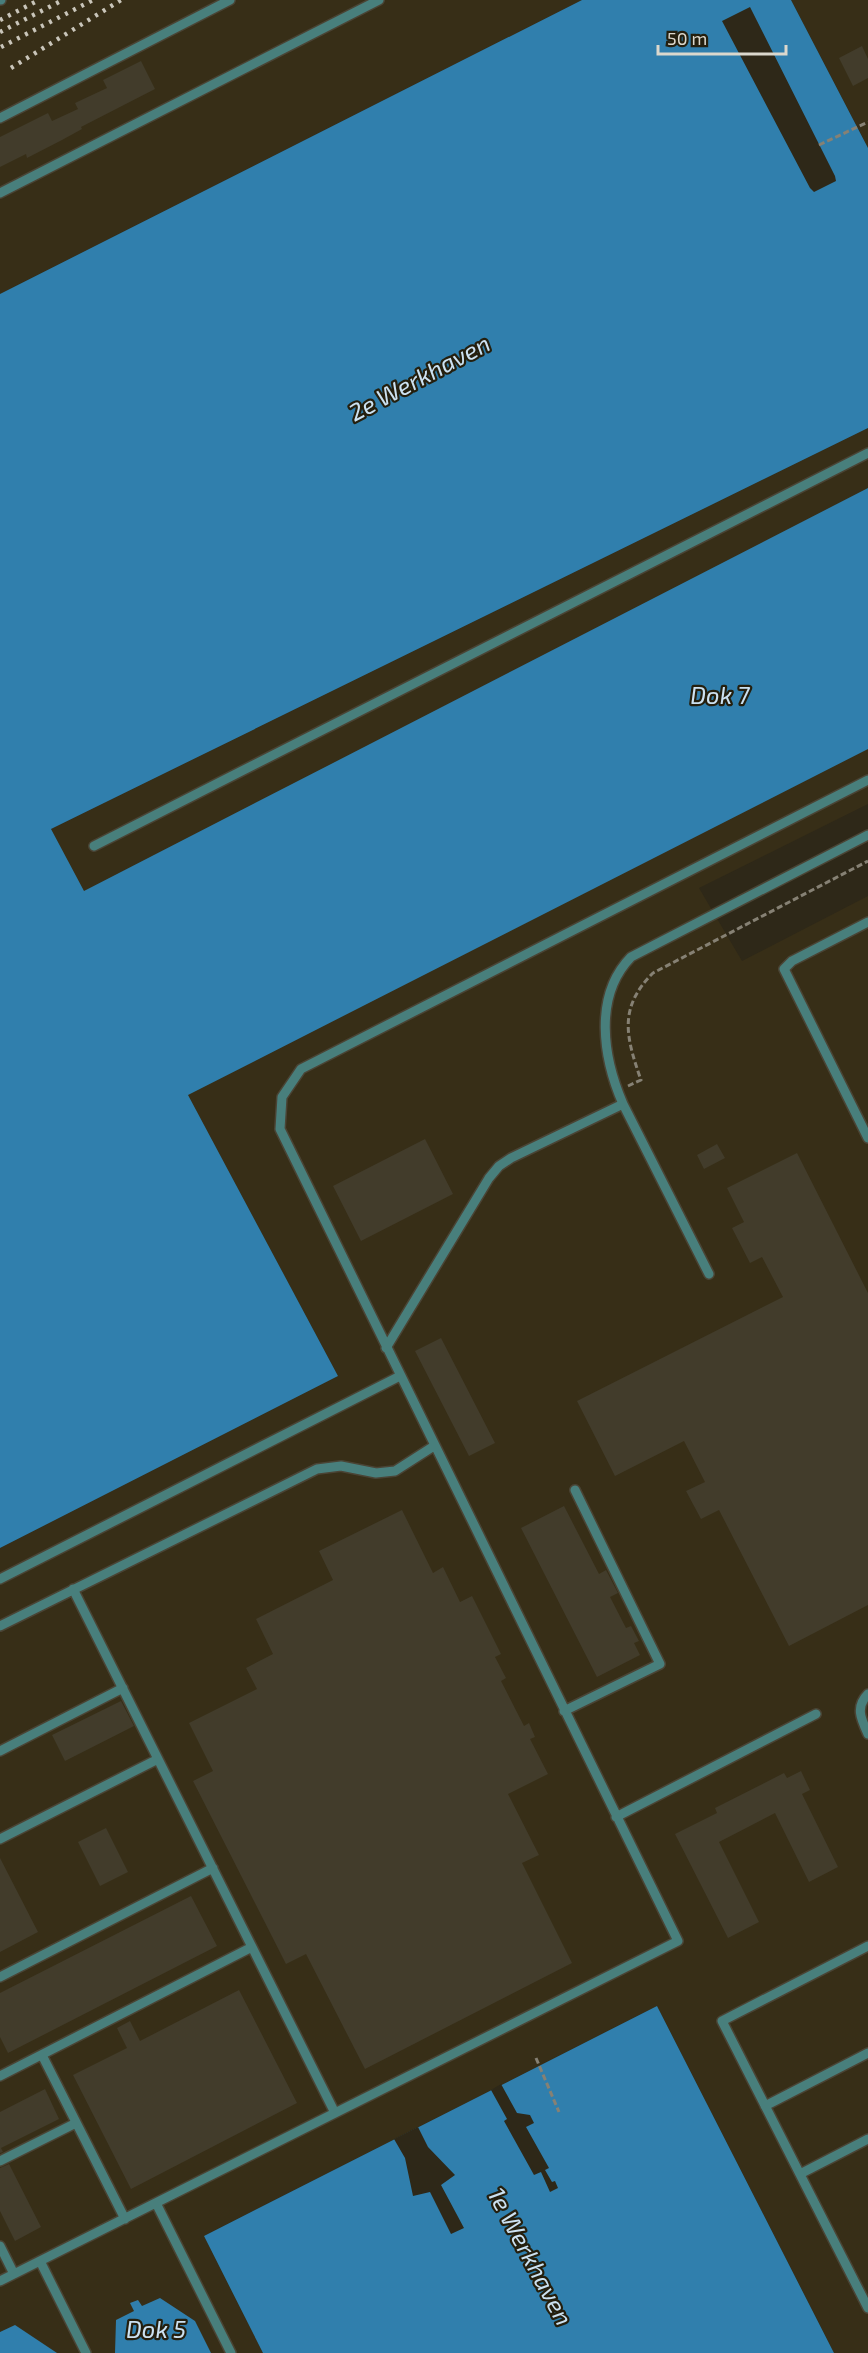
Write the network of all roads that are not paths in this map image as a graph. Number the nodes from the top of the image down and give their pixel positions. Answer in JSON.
{"nodes":[{"id":1,"x":230,"y":0,"type":"edge"},
{"id":2,"x":379,"y":0,"type":"edge"},
{"id":3,"x":0,"y":118,"type":"edge"},
{"id":4,"x":0,"y":193,"type":"edge"},
{"id":5,"x":868,"y":453,"type":"edge"},
{"id":6,"x":868,"y":780,"type":"edge"},
{"id":7,"x":868,"y":835,"type":"edge"},
{"id":8,"x":94,"y":846,"type":"dead end"},
{"id":9,"x":868,"y":922,"type":"edge"},
{"id":10,"x":623,"y":1104,"type":"junction"},
{"id":11,"x":868,"y":1138,"type":"edge"},
{"id":12,"x":709,"y":1274,"type":"dead end"},
{"id":13,"x":386,"y":1348,"type":"junction"},
{"id":14,"x":400,"y":1376,"type":"junction"},
{"id":15,"x":434,"y":1446,"type":"junction"},
{"id":16,"x":574,"y":1490,"type":"dead end"},
{"id":17,"x":0,"y":1579,"type":"edge"},
{"id":18,"x":74,"y":1589,"type":"junction"},
{"id":19,"x":0,"y":1626,"type":"edge"},
{"id":20,"x":123,"y":1688,"type":"junction"},
{"id":21,"x":868,"y":1694,"type":"edge"},
{"id":22,"x":564,"y":1711,"type":"junction"},
{"id":23,"x":816,"y":1714,"type":"dead end"},
{"id":24,"x":868,"y":1734,"type":"edge"},
{"id":25,"x":0,"y":1751,"type":"edge"},
{"id":26,"x":158,"y":1760,"type":"junction"},
{"id":27,"x":616,"y":1817,"type":"junction"},
{"id":28,"x":0,"y":1839,"type":"edge"},
{"id":29,"x":213,"y":1868,"type":"junction"},
{"id":30,"x":868,"y":1946,"type":"edge"},
{"id":31,"x":252,"y":1947,"type":"junction"},
{"id":32,"x":0,"y":1977,"type":"edge"},
{"id":33,"x":868,"y":2053,"type":"edge"},
{"id":34,"x":42,"y":2055,"type":"junction"},
{"id":35,"x":0,"y":2076,"type":"edge"},
{"id":36,"x":765,"y":2106,"type":"junction"},
{"id":37,"x":335,"y":2113,"type":"junction"},
{"id":38,"x":76,"y":2123,"type":"junction"},
{"id":39,"x":868,"y":2139,"type":"edge"},
{"id":40,"x":0,"y":2161,"type":"edge"},
{"id":41,"x":800,"y":2174,"type":"junction"},
{"id":42,"x":156,"y":2203,"type":"junction"},
{"id":43,"x":124,"y":2219,"type":"junction"},
{"id":44,"x":0,"y":2246,"type":"edge"},
{"id":45,"x":40,"y":2261,"type":"junction"},
{"id":46,"x":15,"y":2274,"type":"junction"},
{"id":47,"x":0,"y":2281,"type":"edge"},
{"id":48,"x":868,"y":2308,"type":"edge"},
{"id":49,"x":86,"y":2353,"type":"edge"},
{"id":50,"x":231,"y":2353,"type":"edge"}],
"edges":[{"from":1,"to":3,"type":"lane"},
{"from":2,"to":4,"type":"lane"},
{"from":5,"to":8,"type":"lane"},
{"from":6,"to":13,"type":"lane"},
{"from":7,"to":10,"type":"lane"},
{"from":9,"to":11,"type":"lane"},
{"from":10,"to":12,"type":"lane"},
{"from":10,"to":13,"type":"lane"},
{"from":13,"to":14,"type":"lane"},
{"from":14,"to":15,"type":"lane"},
{"from":14,"to":17,"type":"lane"},
{"from":15,"to":18,"type":"lane"},
{"from":15,"to":22,"type":"lane"},
{"from":16,"to":22,"type":"lane"},
{"from":18,"to":19,"type":"lane"},
{"from":18,"to":20,"type":"lane"},
{"from":20,"to":25,"type":"lane"},
{"from":20,"to":26,"type":"lane"},
{"from":21,"to":24,"type":"lane"},
{"from":22,"to":27,"type":"lane"},
{"from":23,"to":27,"type":"lane"},
{"from":26,"to":28,"type":"lane"},
{"from":26,"to":29,"type":"lane"},
{"from":27,"to":37,"type":"lane"},
{"from":29,"to":31,"type":"lane"},
{"from":29,"to":32,"type":"lane"},
{"from":30,"to":36,"type":"lane"},
{"from":31,"to":34,"type":"lane"},
{"from":31,"to":37,"type":"lane"},
{"from":33,"to":36,"type":"lane"},
{"from":34,"to":35,"type":"lane"},
{"from":34,"to":38,"type":"lane"},
{"from":36,"to":41,"type":"lane"},
{"from":37,"to":42,"type":"lane"},
{"from":38,"to":40,"type":"lane"},
{"from":38,"to":43,"type":"lane"},
{"from":39,"to":41,"type":"lane"},
{"from":41,"to":48,"type":"lane"},
{"from":42,"to":43,"type":"lane"},
{"from":42,"to":50,"type":"lane"},
{"from":43,"to":45,"type":"lane"},
{"from":44,"to":46,"type":"lane"},
{"from":45,"to":46,"type":"lane"},
{"from":45,"to":49,"type":"lane"},
{"from":46,"to":47,"type":"lane"}]}
